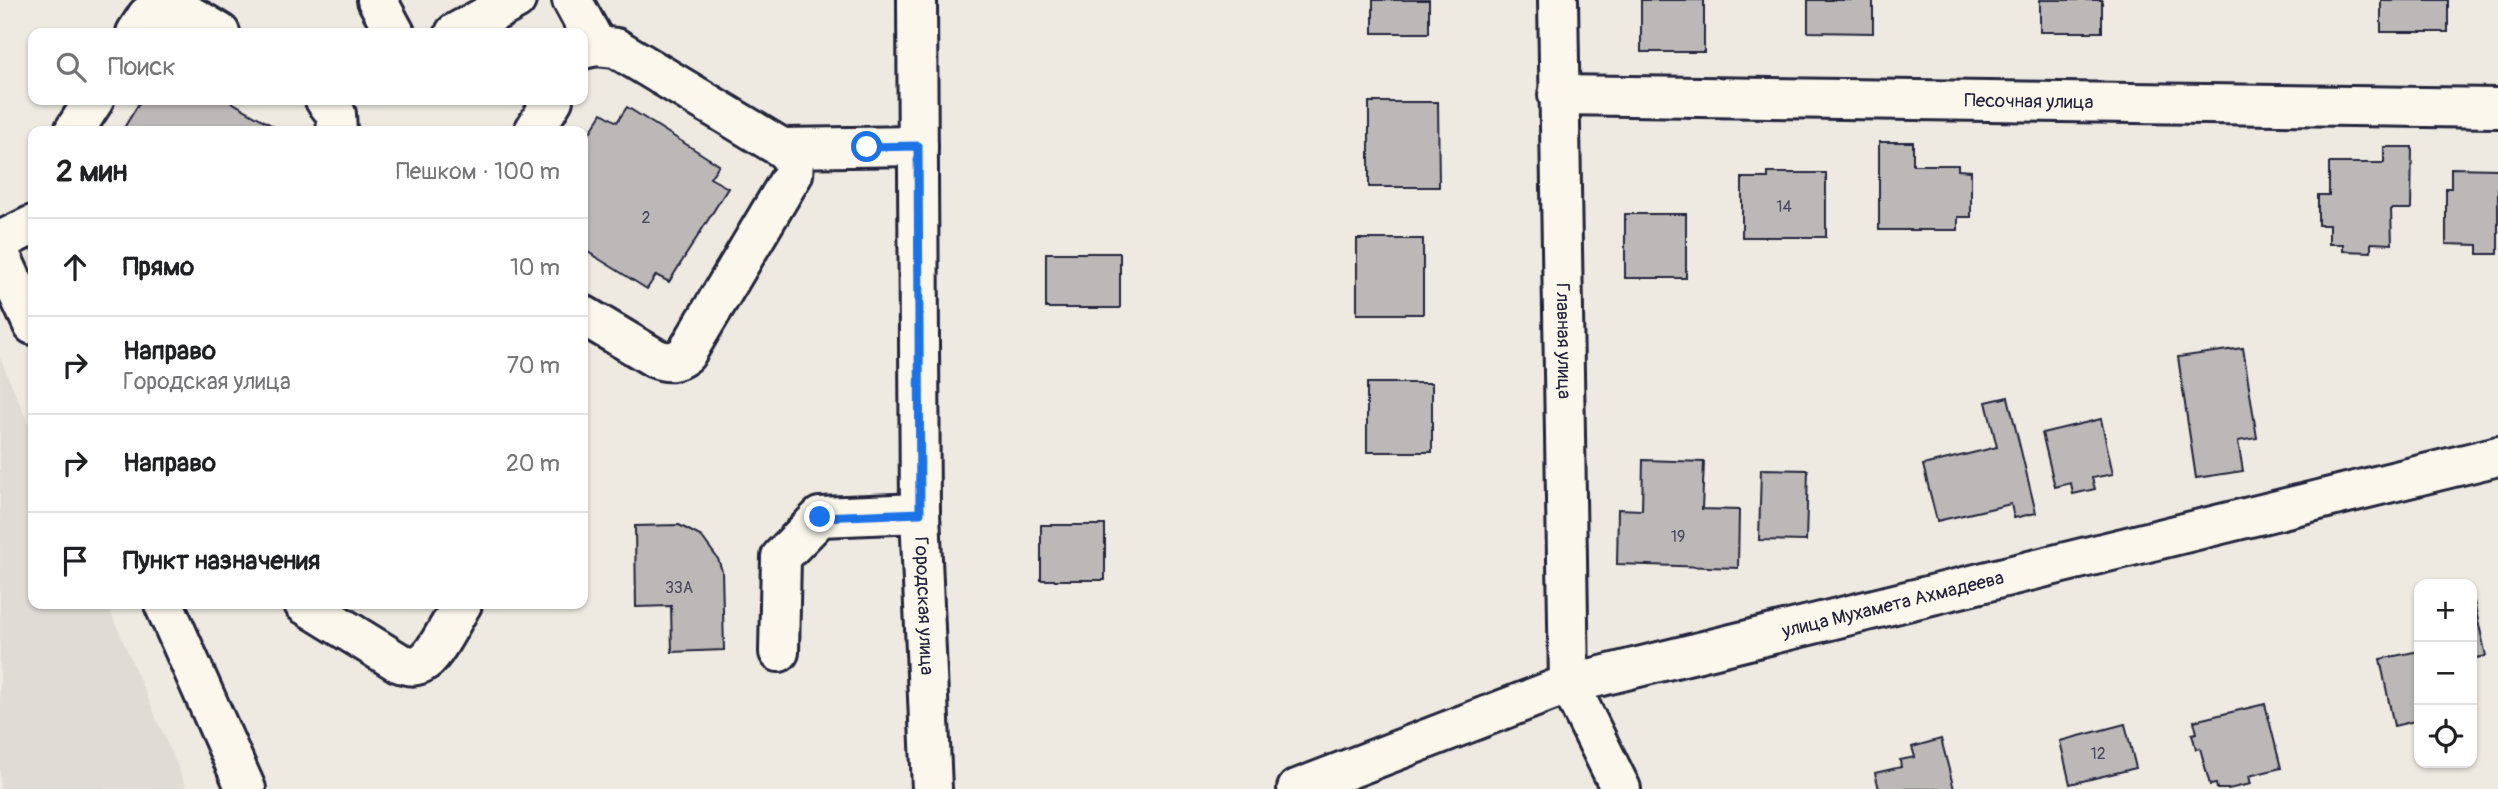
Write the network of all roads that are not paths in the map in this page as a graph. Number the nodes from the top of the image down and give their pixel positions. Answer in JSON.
{"nodes":[{"id":1,"x":377,"y":0,"type":"edge"},
{"id":2,"x":516,"y":0,"type":"edge"},
{"id":3,"x":572,"y":0,"type":"edge"},
{"id":4,"x":917,"y":0,"type":"edge"},
{"id":5,"x":1558,"y":0,"type":"edge"},
{"id":6,"x":134,"y":16,"type":"edge"},
{"id":7,"x":212,"y":28,"type":"edge"},
{"id":8,"x":392,"y":28,"type":"edge"},
{"id":9,"x":464,"y":28,"type":"edge"},
{"id":10,"x":583,"y":28,"type":"edge"},
{"id":11,"x":590,"y":47,"type":"edge"},
{"id":12,"x":1558,"y":95,"type":"junction"},
{"id":13,"x":91,"y":105,"type":"edge"},
{"id":14,"x":329,"y":105,"type":"edge"},
{"id":15,"x":550,"y":105,"type":"edge"},
{"id":16,"x":2498,"y":108,"type":"edge"},
{"id":17,"x":77,"y":126,"type":"edge"},
{"id":18,"x":337,"y":126,"type":"edge"},
{"id":19,"x":537,"y":126,"type":"edge"},
{"id":20,"x":918,"y":146,"type":"junction"},
{"id":21,"x":782,"y":148,"type":"junction"},
{"id":22,"x":28,"y":227,"type":"edge"},
{"id":23,"x":0,"y":241,"type":"edge"},
{"id":24,"x":0,"y":254,"type":"edge"},
{"id":25,"x":28,"y":314,"type":"edge"},
{"id":26,"x":588,"y":318,"type":"edge"},
{"id":27,"x":2498,"y":456,"type":"edge"},
{"id":28,"x":920,"y":513,"type":"junction"},
{"id":29,"x":166,"y":609,"type":"edge"},
{"id":30,"x":312,"y":609,"type":"edge"},
{"id":31,"x":459,"y":609,"type":"edge"},
{"id":32,"x":779,"y":652,"type":"dead end"},
{"id":33,"x":1569,"y":684,"type":"junction"},
{"id":34,"x":246,"y":789,"type":"edge"},
{"id":35,"x":932,"y":789,"type":"edge"},
{"id":36,"x":1297,"y":789,"type":"edge"},
{"id":37,"x":1621,"y":789,"type":"edge"}],
"edges":[{"from":1,"to":8,"type":"street"},
{"from":2,"to":9,"type":"street"},
{"from":3,"to":10,"type":"street"},
{"from":4,"to":20,"type":"street","name":"Городская улица"},
{"from":5,"to":12,"type":"street","name":"Главная улица"},
{"from":6,"to":7,"type":"street"},
{"from":11,"to":21,"type":"street"},
{"from":12,"to":16,"type":"street","name":"Песочная улица"},
{"from":12,"to":33,"type":"street","name":"Главная улица"},
{"from":13,"to":17,"type":"street"},
{"from":14,"to":18,"type":"street"},
{"from":15,"to":19,"type":"street"},
{"from":20,"to":21,"type":"street"},
{"from":20,"to":28,"type":"street","name":"Городская улица"},
{"from":21,"to":26,"type":"street"},
{"from":22,"to":23,"type":"street"},
{"from":24,"to":25,"type":"street"},
{"from":27,"to":33,"type":"street","name":"улица Мухамета Ахмадеева"},
{"from":28,"to":32,"type":"street"},
{"from":28,"to":35,"type":"street","name":"Городская улица"},
{"from":29,"to":34,"type":"street"},
{"from":30,"to":31,"type":"street"},
{"from":33,"to":36,"type":"street","name":"улица Мухамета Ахмадеева"},
{"from":33,"to":37,"type":"street"}]}
